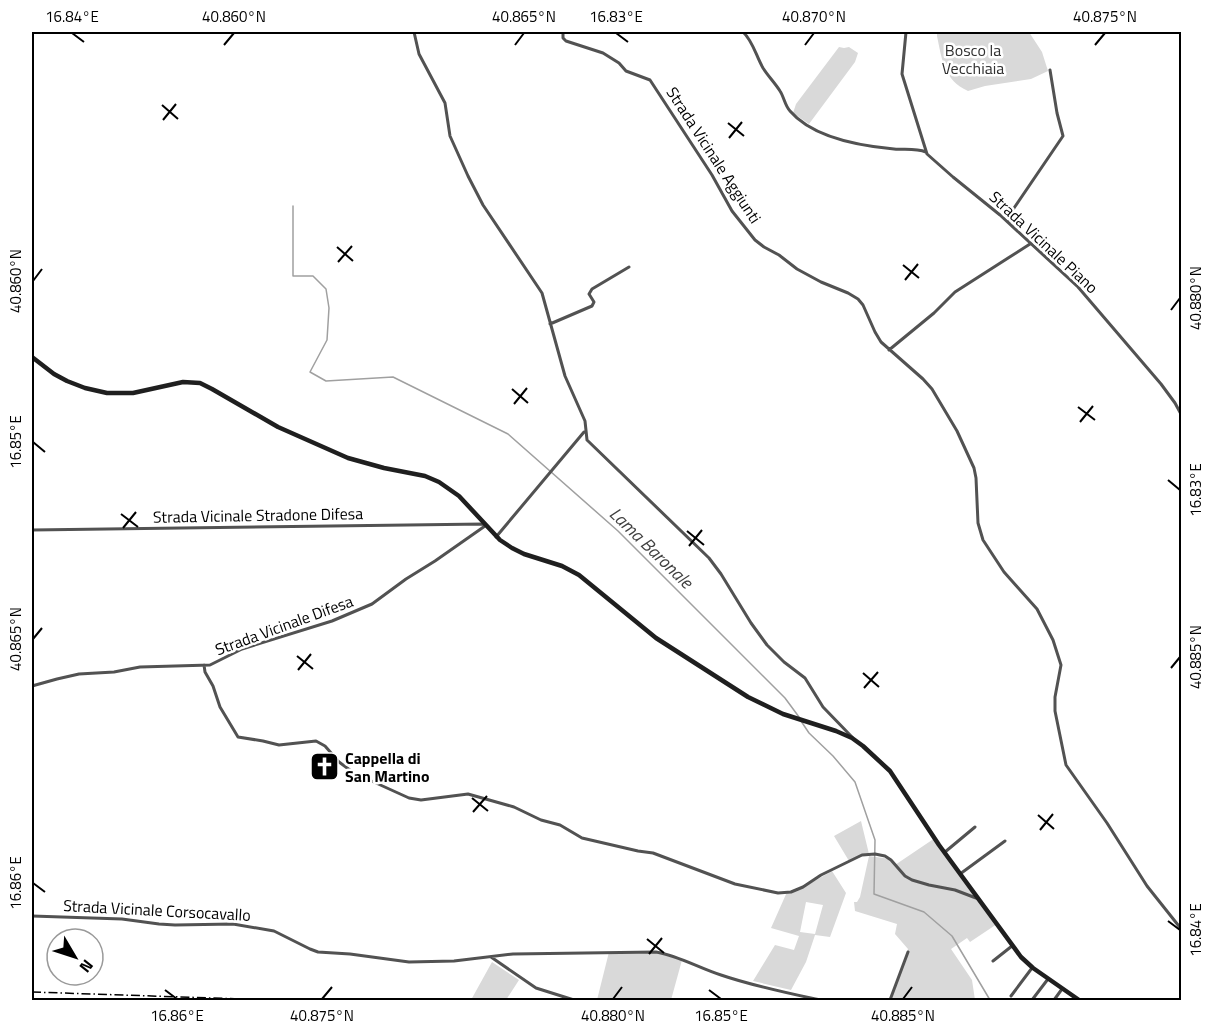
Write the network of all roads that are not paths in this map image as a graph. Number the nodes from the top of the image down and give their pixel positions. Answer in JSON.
{"nodes":[{"id":1,"x":414,"y":32,"type":"edge"},
{"id":2,"x":563,"y":32,"type":"edge"},
{"id":3,"x":743,"y":32,"type":"edge"},
{"id":4,"x":906,"y":32,"type":"edge"},
{"id":5,"x":1050,"y":70,"type":"dead end"},
{"id":6,"x":926,"y":152,"type":"junction"},
{"id":7,"x":1009,"y":223,"type":"junction"},
{"id":8,"x":1030,"y":244,"type":"junction"},
{"id":9,"x":629,"y":267,"type":"dead end"},
{"id":10,"x":550,"y":324,"type":"junction"},
{"id":11,"x":889,"y":350,"type":"junction"},
{"id":12,"x":32,"y":357,"type":"edge"},
{"id":13,"x":1182,"y":416,"type":"edge"},
{"id":14,"x":585,"y":431,"type":"junction"},
{"id":15,"x":485,"y":525,"type":"junction"},
{"id":16,"x":32,"y":530,"type":"edge"},
{"id":17,"x":496,"y":537,"type":"junction"},
{"id":18,"x":204,"y":665,"type":"junction"},
{"id":19,"x":32,"y":686,"type":"edge"},
{"id":20,"x":852,"y":738,"type":"junction"},
{"id":21,"x":975,"y":826,"type":"dead end"},
{"id":22,"x":1005,"y":840,"type":"dead end"},
{"id":23,"x":945,"y":852,"type":"junction"},
{"id":24,"x":960,"y":874,"type":"junction"},
{"id":25,"x":977,"y":897,"type":"junction"},
{"id":26,"x":32,"y":916,"type":"edge"},
{"id":27,"x":1182,"y":930,"type":"edge"},
{"id":28,"x":1012,"y":946,"type":"junction"},
{"id":29,"x":908,"y":952,"type":"dead end"},
{"id":30,"x":491,"y":957,"type":"junction"},
{"id":31,"x":993,"y":961,"type":"dead end"},
{"id":32,"x":911,"y":963,"type":"dead end"},
{"id":33,"x":903,"y":965,"type":"junction"},
{"id":34,"x":1032,"y":968,"type":"junction"},
{"id":35,"x":1048,"y":979,"type":"junction"},
{"id":36,"x":1062,"y":989,"type":"junction"},
{"id":37,"x":1011,"y":996,"type":"dead end"},
{"id":38,"x":574,"y":1000,"type":"edge"},
{"id":39,"x":820,"y":1000,"type":"edge"},
{"id":40,"x":890,"y":1000,"type":"edge"},
{"id":41,"x":1032,"y":1000,"type":"edge"},
{"id":42,"x":1054,"y":1000,"type":"edge"},
{"id":43,"x":1079,"y":1000,"type":"edge"}],
"edges":[{"from":1,"to":10,"type":"street"},
{"from":2,"to":11,"type":"street","name":"Strada Vicinale Aggiunti"},
{"from":3,"to":6,"type":"street"},
{"from":4,"to":6,"type":"street"},
{"from":5,"to":7,"type":"street"},
{"from":6,"to":7,"type":"street","name":"Strada Vicinale Piano"},
{"from":7,"to":8,"type":"street","name":"Strada Vicinale Piano"},
{"from":8,"to":11,"type":"street"},
{"from":8,"to":13,"type":"street","name":"Strada Vicinale Piano"},
{"from":9,"to":10,"type":"street"},
{"from":10,"to":14,"type":"street"},
{"from":11,"to":27,"type":"street"},
{"from":12,"to":15,"type":"main road"},
{"from":14,"to":17,"type":"street"},
{"from":14,"to":20,"type":"street"},
{"from":15,"to":16,"type":"street","name":"Strada Vicinale Stradone Difesa"},
{"from":15,"to":17,"type":"main road"},
{"from":15,"to":18,"type":"street","name":"Strada Vicinale Difesa"},
{"from":17,"to":20,"type":"main road"},
{"from":18,"to":19,"type":"street","name":"Strada Vicinale Difesa"},
{"from":18,"to":25,"type":"street"},
{"from":20,"to":23,"type":"main road"},
{"from":21,"to":23,"type":"street"},
{"from":22,"to":24,"type":"street"},
{"from":23,"to":24,"type":"main road"},
{"from":24,"to":25,"type":"main road"},
{"from":25,"to":28,"type":"main road"},
{"from":26,"to":30,"type":"street","name":"Strada Vicinale Corsocavallo"},
{"from":28,"to":31,"type":"street"},
{"from":28,"to":34,"type":"main road"},
{"from":29,"to":33,"type":"street"},
{"from":30,"to":38,"type":"street"},
{"from":30,"to":39,"type":"street","name":"Strada Vicinale Corsocavallo"},
{"from":32,"to":33,"type":"street"},
{"from":33,"to":40,"type":"street"},
{"from":34,"to":35,"type":"main road"},
{"from":34,"to":37,"type":"street"},
{"from":35,"to":36,"type":"main road"},
{"from":35,"to":41,"type":"street"},
{"from":36,"to":42,"type":"street"},
{"from":36,"to":43,"type":"main road"}]}
